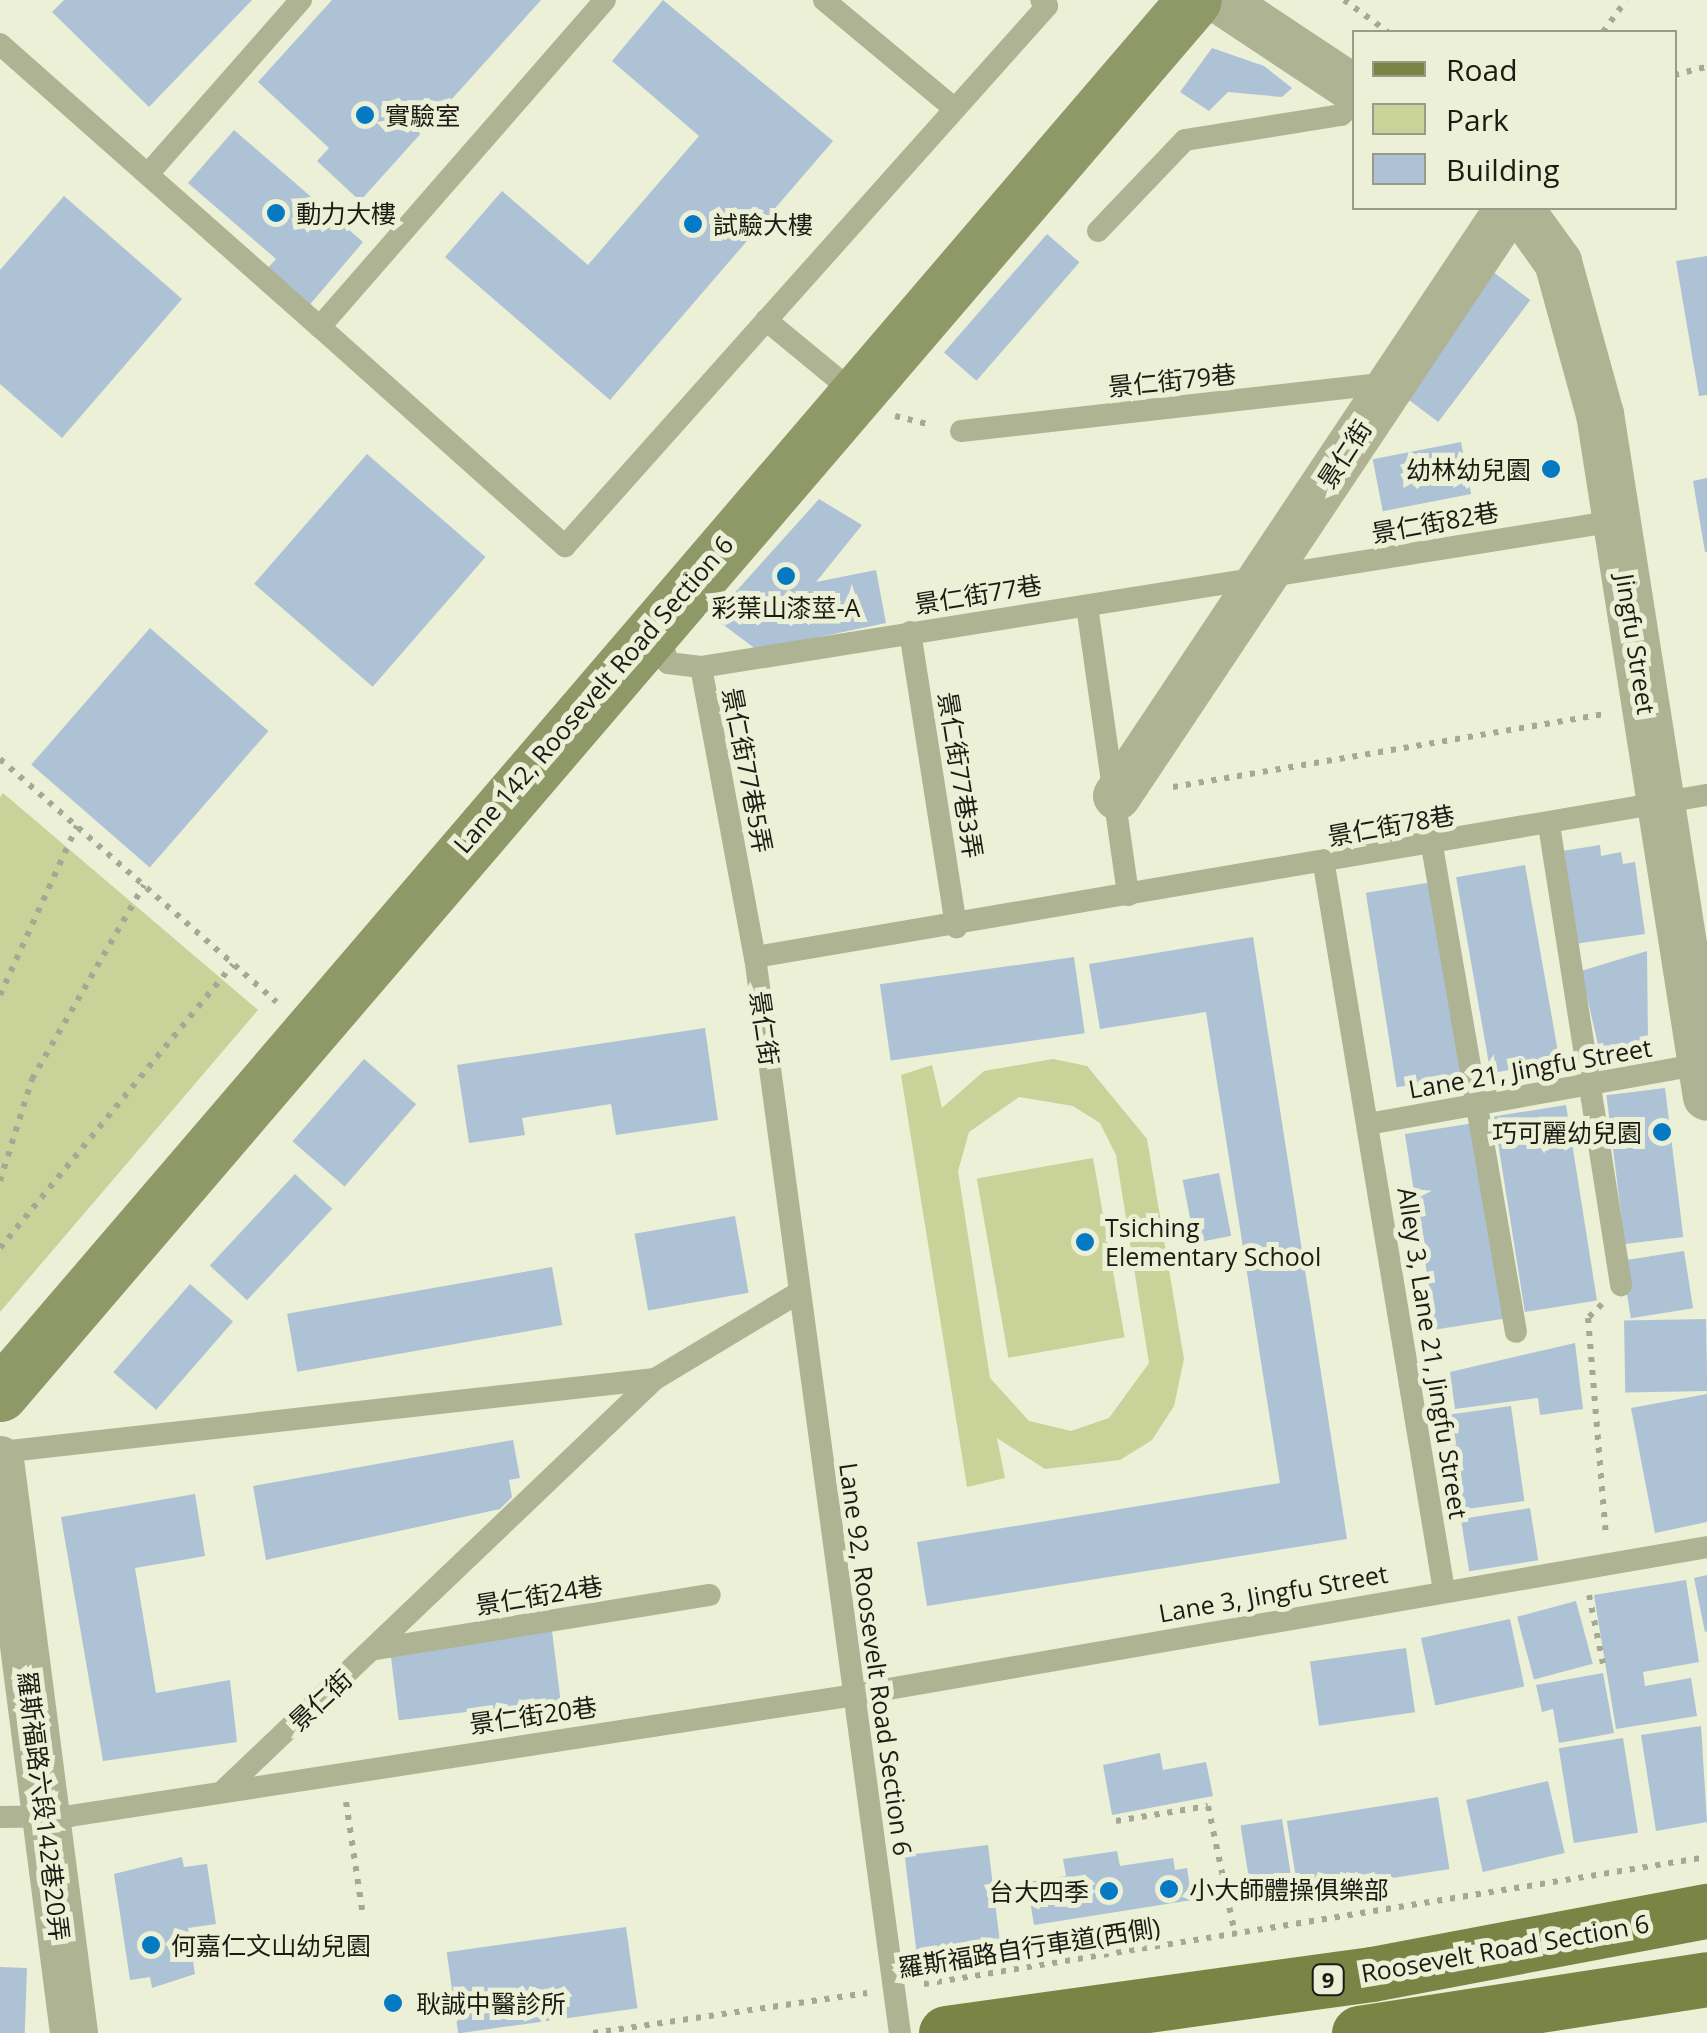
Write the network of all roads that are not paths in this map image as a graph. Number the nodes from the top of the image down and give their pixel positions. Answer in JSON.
{"nodes":[{"id":1,"x":300,"y":0,"type":"edge"},
{"id":2,"x":605,"y":0,"type":"edge"},
{"id":3,"x":824,"y":0,"type":"edge"},
{"id":4,"x":1041,"y":0,"type":"edge"},
{"id":5,"x":1194,"y":0,"type":"edge"},
{"id":6,"x":1220,"y":0,"type":"edge"},
{"id":7,"x":0,"y":44,"type":"edge"},
{"id":8,"x":1352,"y":89,"type":"edge"},
{"id":9,"x":1352,"y":106,"type":"edge"},
{"id":10,"x":955,"y":109,"type":"junction"},
{"id":11,"x":148,"y":174,"type":"junction"},
{"id":12,"x":1508,"y":210,"type":"edge"},
{"id":13,"x":1520,"y":210,"type":"edge"},
{"id":14,"x":1098,"y":231,"type":"dead end"},
{"id":15,"x":766,"y":320,"type":"junction"},
{"id":16,"x":320,"y":326,"type":"junction"},
{"id":17,"x":1390,"y":382,"type":"junction"},
{"id":18,"x":866,"y":405,"type":"junction"},
{"id":19,"x":962,"y":431,"type":"road end"},
{"id":20,"x":1616,"y":520,"type":"junction"},
{"id":21,"x":1264,"y":579,"type":"junction"},
{"id":22,"x":1087,"y":606,"type":"junction"},
{"id":23,"x":656,"y":622,"type":"junction"},
{"id":24,"x":910,"y":632,"type":"junction"},
{"id":25,"x":701,"y":667,"type":"junction"},
{"id":26,"x":1117,"y":796,"type":"junction"},
{"id":27,"x":1684,"y":796,"type":"edge"},
{"id":28,"x":1549,"y":825,"type":"junction"},
{"id":29,"x":1432,"y":846,"type":"junction"},
{"id":30,"x":1324,"y":865,"type":"junction"},
{"id":31,"x":1128,"y":895,"type":"junction"},
{"id":32,"x":956,"y":927,"type":"junction"},
{"id":33,"x":755,"y":957,"type":"junction"},
{"id":34,"x":1704,"y":1080,"type":"edge"},
{"id":35,"x":1592,"y":1087,"type":"junction"},
{"id":36,"x":1480,"y":1106,"type":"junction"},
{"id":37,"x":1368,"y":1124,"type":"junction"},
{"id":38,"x":1621,"y":1285,"type":"road end"},
{"id":39,"x":800,"y":1292,"type":"junction"},
{"id":40,"x":1516,"y":1332,"type":"dead end"},
{"id":41,"x":655,"y":1379,"type":"junction"},
{"id":42,"x":0,"y":1394,"type":"edge"},
{"id":43,"x":0,"y":1432,"type":"edge"},
{"id":44,"x":0,"y":1450,"type":"edge"},
{"id":45,"x":0,"y":1460,"type":"edge"},
{"id":46,"x":1707,"y":1548,"type":"edge"},
{"id":47,"x":1444,"y":1590,"type":"junction"},
{"id":48,"x":710,"y":1596,"type":"dead end"},
{"id":49,"x":376,"y":1648,"type":"junction"},
{"id":50,"x":848,"y":1696,"type":"junction"},
{"id":51,"x":225,"y":1788,"type":"junction"},
{"id":52,"x":22,"y":1817,"type":"edge"},
{"id":53,"x":1707,"y":1911,"type":"edge"},
{"id":54,"x":1707,"y":1978,"type":"edge"},
{"id":55,"x":74,"y":2033,"type":"edge"},
{"id":56,"x":900,"y":2033,"type":"edge"},
{"id":57,"x":946,"y":2033,"type":"edge"},
{"id":58,"x":1358,"y":2033,"type":"edge"}],
"edges":[{"from":1,"to":11,"type":"lane"},
{"from":2,"to":16,"type":"lane"},
{"from":3,"to":10,"type":"lane"},
{"from":4,"to":10,"type":"lane"},
{"from":5,"to":18,"type":"street","name":"Lane 142, Roosevelt Road Section 6"},
{"from":6,"to":8,"type":"street"},
{"from":7,"to":11,"type":"lane"},
{"from":9,"to":14,"type":"lane"},
{"from":10,"to":15,"type":"lane"},
{"from":11,"to":16,"type":"lane"},
{"from":12,"to":17,"type":"street","name":"景仁街"},
{"from":13,"to":20,"type":"street","name":"Jingfu Street"},
{"from":15,"to":16,"type":"lane"},
{"from":15,"to":18,"type":"lane"},
{"from":17,"to":19,"type":"lane","name":"景仁街79巷"},
{"from":17,"to":21,"type":"street","name":"景仁街"},
{"from":18,"to":23,"type":"street","name":"Lane 142, Roosevelt Road Section 6"},
{"from":20,"to":21,"type":"lane","name":"景仁街82巷"},
{"from":20,"to":27,"type":"street","name":"Jingfu Street"},
{"from":21,"to":22,"type":"lane","name":"景仁街77巷"},
{"from":21,"to":26,"type":"street","name":"景仁街"},
{"from":22,"to":24,"type":"lane","name":"景仁街77巷"},
{"from":22,"to":26,"type":"lane"},
{"from":23,"to":25,"type":"lane","name":"景仁街77巷5弄"},
{"from":23,"to":42,"type":"street","name":"Lane 142, Roosevelt Road Section 6"},
{"from":24,"to":25,"type":"lane","name":"景仁街77巷"},
{"from":24,"to":32,"type":"lane","name":"景仁街77巷3弄"},
{"from":25,"to":33,"type":"lane","name":"景仁街77巷5弄"},
{"from":26,"to":31,"type":"lane"},
{"from":27,"to":28,"type":"lane","name":"景仁街78巷"},
{"from":27,"to":34,"type":"street","name":"Jingfu Street"},
{"from":28,"to":29,"type":"lane","name":"景仁街78巷"},
{"from":28,"to":35,"type":"lane"},
{"from":29,"to":30,"type":"lane","name":"景仁街78巷"},
{"from":29,"to":36,"type":"lane"},
{"from":30,"to":31,"type":"lane","name":"景仁街78巷"},
{"from":30,"to":37,"type":"lane","name":"Alley 3, Lane 21, Jingfu Street"},
{"from":31,"to":32,"type":"lane","name":"景仁街"},
{"from":32,"to":33,"type":"lane","name":"景仁街"},
{"from":33,"to":39,"type":"lane","name":"景仁街"},
{"from":34,"to":35,"type":"lane","name":"Lane 21, Jingfu Street"},
{"from":35,"to":36,"type":"lane","name":"Lane 21, Jingfu Street"},
{"from":35,"to":38,"type":"lane"},
{"from":36,"to":37,"type":"lane","name":"Lane 21, Jingfu Street"},
{"from":36,"to":40,"type":"lane"},
{"from":37,"to":47,"type":"lane","name":"Alley 3, Lane 21, Jingfu Street"},
{"from":39,"to":41,"type":"lane","name":"景仁街"},
{"from":39,"to":50,"type":"lane","name":"Lane 92, Roosevelt Road Section 6"},
{"from":41,"to":44,"type":"lane"},
{"from":41,"to":49,"type":"lane","name":"景仁街"},
{"from":43,"to":44,"type":"street"},
{"from":45,"to":52,"type":"street","name":"羅斯福路六段142巷20弄"},
{"from":46,"to":47,"type":"lane","name":"Lane 3, Jingfu Street"},
{"from":47,"to":50,"type":"lane","name":"Lane 3, Jingfu Street"},
{"from":48,"to":49,"type":"lane","name":"景仁街24巷"},
{"from":49,"to":51,"type":"lane","name":"景仁街"},
{"from":50,"to":51,"type":"lane","name":"景仁街20巷"},
{"from":50,"to":56,"type":"lane","name":"Lane 92, Roosevelt Road Section 6"},
{"from":51,"to":52,"type":"lane"},
{"from":52,"to":55,"type":"street","name":"羅斯福路六段142巷20弄"},
{"from":53,"to":57,"type":"main road","name":"Roosevelt Road Section 6","number":"9"},
{"from":54,"to":58,"type":"main road"}]}
